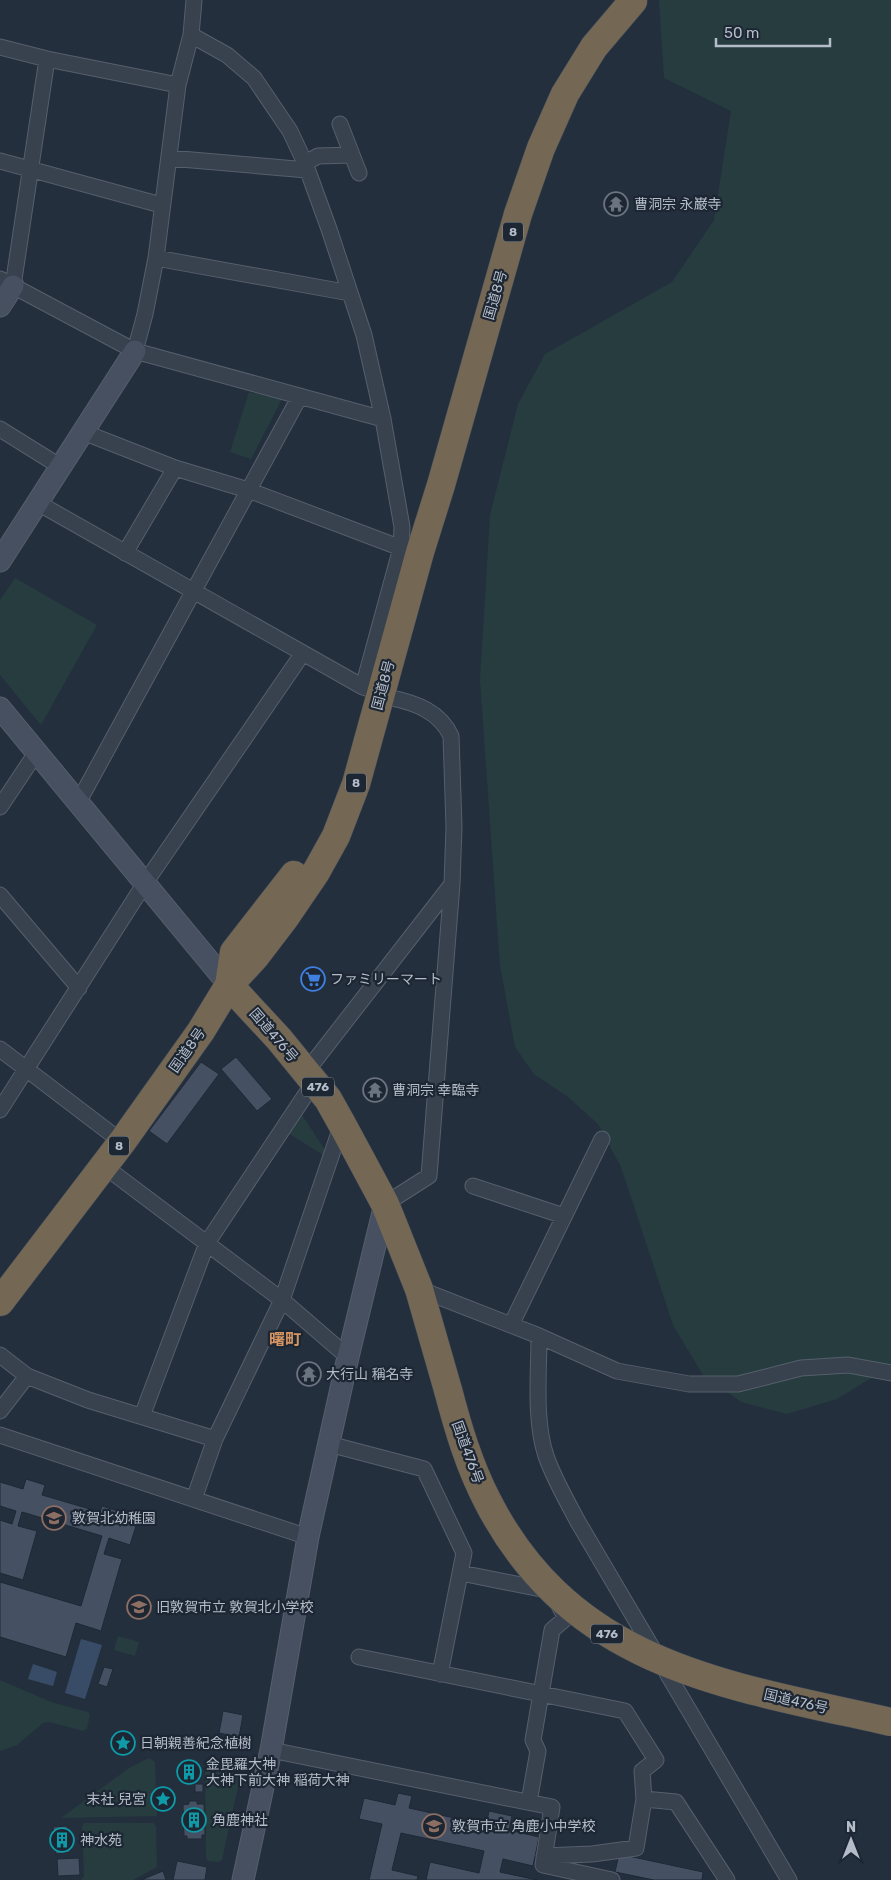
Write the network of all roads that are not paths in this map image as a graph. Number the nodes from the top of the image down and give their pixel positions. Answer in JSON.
{"nodes":[{"id":1,"x":194,"y":0,"type":"edge"},
{"id":2,"x":633,"y":1,"type":"edge"},
{"id":3,"x":190,"y":35,"type":"junction"},
{"id":4,"x":0,"y":47,"type":"edge"},
{"id":5,"x":47,"y":59,"type":"junction"},
{"id":6,"x":178,"y":86,"type":"junction"},
{"id":7,"x":340,"y":124,"type":"dead end"},
{"id":8,"x":352,"y":155,"type":"junction"},
{"id":9,"x":169,"y":158,"type":"junction"},
{"id":10,"x":0,"y":161,"type":"edge"},
{"id":11,"x":306,"y":166,"type":"junction"},
{"id":12,"x":30,"y":170,"type":"junction"},
{"id":13,"x":359,"y":173,"type":"dead end"},
{"id":14,"x":161,"y":205,"type":"junction"},
{"id":15,"x":156,"y":258,"type":"junction"},
{"id":16,"x":7,"y":283,"type":"edge"},
{"id":17,"x":350,"y":293,"type":"junction"},
{"id":18,"x":0,"y":306,"type":"edge"},
{"id":19,"x":135,"y":351,"type":"junction"},
{"id":20,"x":300,"y":396,"type":"junction"},
{"id":21,"x":383,"y":418,"type":"junction"},
{"id":22,"x":0,"y":429,"type":"edge"},
{"id":23,"x":83,"y":432,"type":"junction"},
{"id":24,"x":61,"y":467,"type":"junction"},
{"id":25,"x":175,"y":468,"type":"junction"},
{"id":26,"x":248,"y":490,"type":"junction"},
{"id":27,"x":38,"y":503,"type":"junction"},
{"id":28,"x":410,"y":550,"type":"junction"},
{"id":29,"x":126,"y":553,"type":"junction"},
{"id":30,"x":0,"y":561,"type":"edge"},
{"id":31,"x":194,"y":591,"type":"junction"},
{"id":32,"x":303,"y":653,"type":"junction"},
{"id":33,"x":381,"y":693,"type":"junction"},
{"id":34,"x":0,"y":708,"type":"edge"},
{"id":35,"x":36,"y":753,"type":"junction"},
{"id":36,"x":78,"y":801,"type":"junction"},
{"id":37,"x":0,"y":807,"type":"edge"},
{"id":38,"x":145,"y":883,"type":"junction"},
{"id":39,"x":452,"y":884,"type":"junction"},
{"id":40,"x":0,"y":895,"type":"edge"},
{"id":41,"x":229,"y":985,"type":"junction"},
{"id":42,"x":79,"y":988,"type":"junction"},
{"id":43,"x":0,"y":1049,"type":"edge"},
{"id":44,"x":26,"y":1070,"type":"junction"},
{"id":45,"x":310,"y":1077,"type":"junction"},
{"id":46,"x":0,"y":1110,"type":"edge"},
{"id":47,"x":342,"y":1124,"type":"junction"},
{"id":48,"x":602,"y":1139,"type":"dead end"},
{"id":49,"x":122,"y":1142,"type":"junction"},
{"id":50,"x":104,"y":1166,"type":"junction"},
{"id":51,"x":473,"y":1186,"type":"dead end"},
{"id":52,"x":385,"y":1204,"type":"junction"},
{"id":53,"x":564,"y":1216,"type":"junction"},
{"id":54,"x":207,"y":1243,"type":"junction"},
{"id":55,"x":419,"y":1289,"type":"junction"},
{"id":56,"x":282,"y":1300,"type":"junction"},
{"id":57,"x":0,"y":1302,"type":"edge"},
{"id":58,"x":511,"y":1325,"type":"junction"},
{"id":59,"x":539,"y":1336,"type":"junction"},
{"id":60,"x":0,"y":1355,"type":"edge"},
{"id":61,"x":348,"y":1357,"type":"junction"},
{"id":62,"x":891,"y":1373,"type":"edge"},
{"id":63,"x":27,"y":1376,"type":"junction"},
{"id":64,"x":0,"y":1411,"type":"edge"},
{"id":65,"x":142,"y":1416,"type":"junction"},
{"id":66,"x":0,"y":1435,"type":"edge"},
{"id":67,"x":216,"y":1439,"type":"junction"},
{"id":68,"x":329,"y":1444,"type":"junction"},
{"id":69,"x":194,"y":1499,"type":"junction"},
{"id":70,"x":308,"y":1538,"type":"junction"},
{"id":71,"x":460,"y":1573,"type":"junction"},
{"id":72,"x":359,"y":1657,"type":"dead end"},
{"id":73,"x":440,"y":1674,"type":"junction"},
{"id":74,"x":541,"y":1694,"type":"junction"},
{"id":75,"x":891,"y":1722,"type":"edge"},
{"id":76,"x":272,"y":1750,"type":"junction"},
{"id":77,"x":644,"y":1799,"type":"junction"},
{"id":78,"x":529,"y":1802,"type":"junction"},
{"id":79,"x":544,"y":1856,"type":"junction"},
{"id":80,"x":243,"y":1880,"type":"edge"},
{"id":81,"x":612,"y":1880,"type":"edge"},
{"id":82,"x":727,"y":1880,"type":"edge"},
{"id":83,"x":789,"y":1880,"type":"edge"}],
"edges":[{"from":1,"to":3,"type":"street"},
{"from":2,"to":28,"type":"highway","name":"国道8号","number":"8"},
{"from":3,"to":6,"type":"street"},
{"from":3,"to":11,"type":"street"},
{"from":4,"to":5,"type":"street"},
{"from":5,"to":6,"type":"street"},
{"from":5,"to":12,"type":"street"},
{"from":6,"to":9,"type":"street"},
{"from":7,"to":8,"type":"street"},
{"from":8,"to":11,"type":"street"},
{"from":8,"to":13,"type":"street"},
{"from":9,"to":11,"type":"street"},
{"from":9,"to":14,"type":"street"},
{"from":10,"to":12,"type":"street"},
{"from":11,"to":17,"type":"street"},
{"from":12,"to":14,"type":"street"},
{"from":12,"to":16,"type":"street"},
{"from":14,"to":15,"type":"street"},
{"from":15,"to":17,"type":"street"},
{"from":15,"to":19,"type":"street"},
{"from":16,"to":18,"type":"street"},
{"from":16,"to":19,"type":"street"},
{"from":17,"to":21,"type":"street"},
{"from":19,"to":20,"type":"street"},
{"from":19,"to":23,"type":"street"},
{"from":20,"to":21,"type":"street"},
{"from":20,"to":26,"type":"street"},
{"from":21,"to":28,"type":"street"},
{"from":22,"to":24,"type":"street"},
{"from":23,"to":24,"type":"street"},
{"from":23,"to":25,"type":"street"},
{"from":24,"to":27,"type":"street"},
{"from":25,"to":26,"type":"street"},
{"from":25,"to":29,"type":"street"},
{"from":26,"to":28,"type":"street"},
{"from":26,"to":31,"type":"street"},
{"from":27,"to":29,"type":"street"},
{"from":27,"to":30,"type":"street"},
{"from":28,"to":33,"type":"street"},
{"from":28,"to":41,"type":"highway","name":"国道8号","number":"8"},
{"from":29,"to":31,"type":"street"},
{"from":31,"to":32,"type":"street"},
{"from":31,"to":36,"type":"street"},
{"from":32,"to":33,"type":"street"},
{"from":32,"to":38,"type":"street"},
{"from":33,"to":39,"type":"street"},
{"from":33,"to":41,"type":"highway"},
{"from":33,"to":41,"type":"highway"},
{"from":34,"to":35,"type":"street"},
{"from":35,"to":36,"type":"street"},
{"from":35,"to":37,"type":"street"},
{"from":36,"to":38,"type":"street"},
{"from":38,"to":41,"type":"street"},
{"from":38,"to":42,"type":"street"},
{"from":39,"to":45,"type":"street"},
{"from":39,"to":52,"type":"street"},
{"from":40,"to":42,"type":"street"},
{"from":41,"to":45,"type":"highway","name":"国道476号","number":"476"},
{"from":41,"to":49,"type":"highway","name":"国道8号","number":"8"},
{"from":42,"to":44,"type":"street"},
{"from":43,"to":44,"type":"street"},
{"from":44,"to":46,"type":"street"},
{"from":44,"to":49,"type":"street"},
{"from":45,"to":47,"type":"highway","name":"国道476号","number":"476"},
{"from":45,"to":54,"type":"street"},
{"from":47,"to":52,"type":"highway","name":"国道476号","number":"476"},
{"from":47,"to":56,"type":"street"},
{"from":48,"to":53,"type":"street"},
{"from":49,"to":50,"type":"highway","name":"国道8号","number":"8"},
{"from":50,"to":54,"type":"street"},
{"from":50,"to":57,"type":"highway","name":"国道8号","number":"8"},
{"from":51,"to":53,"type":"street"},
{"from":52,"to":55,"type":"highway","name":"国道476号","number":"476"},
{"from":52,"to":61,"type":"street"},
{"from":53,"to":58,"type":"street"},
{"from":54,"to":56,"type":"street"},
{"from":54,"to":65,"type":"street"},
{"from":55,"to":58,"type":"street"},
{"from":55,"to":75,"type":"highway","name":"国道476号","number":"476","bridge":true},
{"from":56,"to":61,"type":"street"},
{"from":56,"to":67,"type":"street"},
{"from":58,"to":59,"type":"street"},
{"from":59,"to":62,"type":"street"},
{"from":59,"to":83,"type":"street"},
{"from":60,"to":63,"type":"street"},
{"from":61,"to":68,"type":"street"},
{"from":63,"to":64,"type":"street"},
{"from":63,"to":65,"type":"street"},
{"from":65,"to":67,"type":"street"},
{"from":66,"to":69,"type":"street"},
{"from":67,"to":69,"type":"street"},
{"from":68,"to":70,"type":"street"},
{"from":68,"to":71,"type":"street"},
{"from":69,"to":70,"type":"street"},
{"from":70,"to":76,"type":"street"},
{"from":71,"to":73,"type":"street"},
{"from":71,"to":74,"type":"street"},
{"from":72,"to":73,"type":"street"},
{"from":73,"to":74,"type":"street"},
{"from":74,"to":77,"type":"street"},
{"from":74,"to":78,"type":"street"},
{"from":76,"to":78,"type":"street"},
{"from":76,"to":80,"type":"street"},
{"from":77,"to":79,"type":"street"},
{"from":77,"to":82,"type":"street"},
{"from":78,"to":79,"type":"street"},
{"from":79,"to":81,"type":"street"}]}
